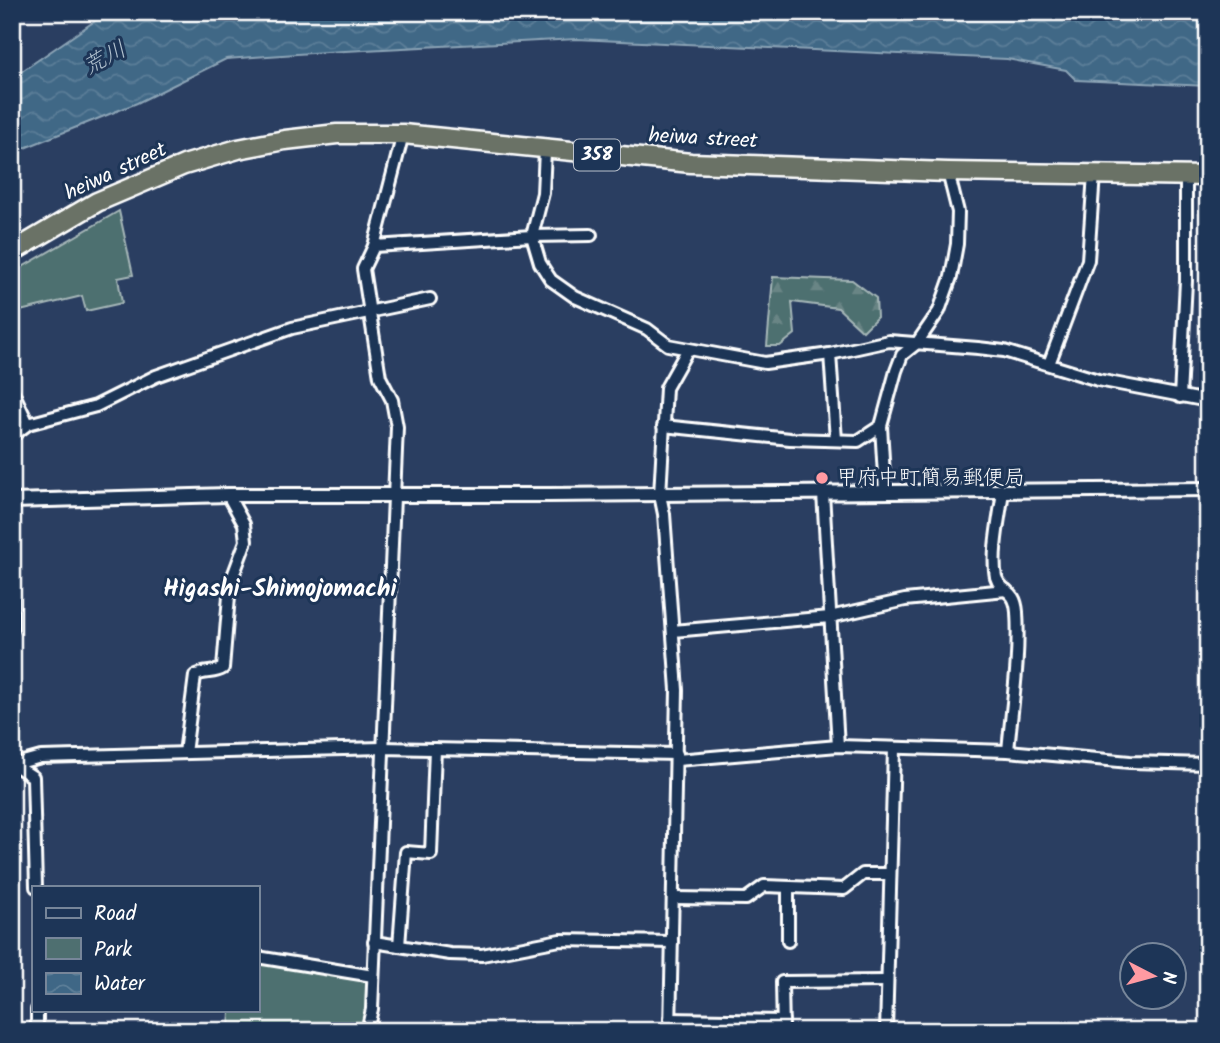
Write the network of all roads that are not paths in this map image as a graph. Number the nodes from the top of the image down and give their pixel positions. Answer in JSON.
{"nodes":[{"id":1,"x":402,"y":134,"type":"junction"},
{"id":2,"x":545,"y":150,"type":"junction"},
{"id":3,"x":948,"y":172,"type":"junction"},
{"id":4,"x":1094,"y":174,"type":"junction"},
{"id":5,"x":1186,"y":176,"type":"junction"},
{"id":6,"x":1208,"y":176,"type":"edge"},
{"id":7,"x":591,"y":235,"type":"dead end"},
{"id":8,"x":532,"y":236,"type":"junction"},
{"id":9,"x":374,"y":246,"type":"junction"},
{"id":10,"x":12,"y":252,"type":"edge"},
{"id":11,"x":430,"y":299,"type":"dead end"},
{"id":12,"x":368,"y":312,"type":"junction"},
{"id":13,"x":917,"y":343,"type":"junction"},
{"id":14,"x":688,"y":349,"type":"junction"},
{"id":15,"x":830,"y":354,"type":"junction"},
{"id":16,"x":1049,"y":364,"type":"junction"},
{"id":17,"x":12,"y":390,"type":"edge"},
{"id":18,"x":1180,"y":397,"type":"junction"},
{"id":19,"x":1208,"y":401,"type":"edge"},
{"id":20,"x":28,"y":424,"type":"junction"},
{"id":21,"x":663,"y":426,"type":"junction"},
{"id":22,"x":881,"y":426,"type":"junction"},
{"id":23,"x":12,"y":436,"type":"edge"},
{"id":24,"x":836,"y":440,"type":"junction"},
{"id":25,"x":1208,"y":489,"type":"edge"},
{"id":26,"x":1003,"y":491,"type":"junction"},
{"id":27,"x":885,"y":492,"type":"junction"},
{"id":28,"x":823,"y":493,"type":"junction"},
{"id":29,"x":228,"y":495,"type":"junction"},
{"id":30,"x":660,"y":495,"type":"junction"},
{"id":31,"x":395,"y":496,"type":"junction"},
{"id":32,"x":12,"y":501,"type":"edge"},
{"id":33,"x":12,"y":512,"type":"edge"},
{"id":34,"x":1006,"y":590,"type":"junction"},
{"id":35,"x":830,"y":617,"type":"junction"},
{"id":36,"x":12,"y":630,"type":"edge"},
{"id":37,"x":674,"y":631,"type":"junction"},
{"id":38,"x":838,"y":746,"type":"junction"},
{"id":39,"x":382,"y":748,"type":"junction"},
{"id":40,"x":894,"y":748,"type":"junction"},
{"id":41,"x":435,"y":749,"type":"junction"},
{"id":42,"x":1008,"y":751,"type":"junction"},
{"id":43,"x":185,"y":753,"type":"junction"},
{"id":44,"x":677,"y":757,"type":"junction"},
{"id":45,"x":12,"y":764,"type":"edge"},
{"id":46,"x":1208,"y":764,"type":"edge"},
{"id":47,"x":890,"y":874,"type":"junction"},
{"id":48,"x":36,"y":886,"type":"edge"},
{"id":49,"x":789,"y":887,"type":"junction"},
{"id":50,"x":674,"y":898,"type":"junction"},
{"id":51,"x":788,"y":941,"type":"dead end"},
{"id":52,"x":374,"y":942,"type":"junction"},
{"id":53,"x":672,"y":942,"type":"junction"},
{"id":54,"x":399,"y":946,"type":"junction"},
{"id":55,"x":259,"y":957,"type":"edge"},
{"id":56,"x":373,"y":975,"type":"junction"},
{"id":57,"x":886,"y":981,"type":"junction"},
{"id":58,"x":37,"y":1012,"type":"edge"},
{"id":59,"x":670,"y":1018,"type":"junction"},
{"id":60,"x":783,"y":1026,"type":"edge"},
{"id":61,"x":37,"y":1031,"type":"edge"},
{"id":62,"x":367,"y":1031,"type":"edge"},
{"id":63,"x":670,"y":1031,"type":"edge"},
{"id":64,"x":886,"y":1031,"type":"edge"}],
"edges":[{"from":1,"to":2,"type":"highway","name":"heiwa street","number":"358"},
{"from":1,"to":9,"type":"street"},
{"from":1,"to":10,"type":"highway","name":"heiwa street","number":"358"},
{"from":2,"to":3,"type":"highway","name":"heiwa street","number":"358"},
{"from":2,"to":8,"type":"street"},
{"from":3,"to":4,"type":"highway","name":"heiwa street","number":"358"},
{"from":3,"to":13,"type":"street"},
{"from":4,"to":5,"type":"highway","name":"heiwa street","number":"358"},
{"from":4,"to":16,"type":"street"},
{"from":5,"to":6,"type":"highway","name":"heiwa street","number":"358"},
{"from":5,"to":18,"type":"street"},
{"from":7,"to":8,"type":"street"},
{"from":8,"to":9,"type":"street"},
{"from":8,"to":14,"type":"street"},
{"from":9,"to":12,"type":"street"},
{"from":11,"to":12,"type":"street"},
{"from":12,"to":20,"type":"street"},
{"from":12,"to":31,"type":"street"},
{"from":13,"to":15,"type":"street"},
{"from":13,"to":16,"type":"street"},
{"from":13,"to":22,"type":"street"},
{"from":14,"to":15,"type":"street"},
{"from":14,"to":21,"type":"street"},
{"from":15,"to":24,"type":"street"},
{"from":16,"to":18,"type":"street"},
{"from":17,"to":20,"type":"street"},
{"from":18,"to":19,"type":"street"},
{"from":20,"to":23,"type":"street"},
{"from":21,"to":24,"type":"street"},
{"from":21,"to":30,"type":"street"},
{"from":22,"to":24,"type":"street"},
{"from":22,"to":27,"type":"street"},
{"from":25,"to":26,"type":"street"},
{"from":26,"to":27,"type":"street"},
{"from":26,"to":34,"type":"street"},
{"from":27,"to":28,"type":"street"},
{"from":28,"to":30,"type":"street"},
{"from":28,"to":35,"type":"street"},
{"from":29,"to":31,"type":"street"},
{"from":29,"to":32,"type":"street"},
{"from":29,"to":43,"type":"street"},
{"from":30,"to":31,"type":"street"},
{"from":30,"to":37,"type":"street"},
{"from":31,"to":39,"type":"street"},
{"from":33,"to":36,"type":"street"},
{"from":34,"to":35,"type":"street"},
{"from":34,"to":42,"type":"street"},
{"from":35,"to":37,"type":"street"},
{"from":35,"to":38,"type":"street"},
{"from":37,"to":44,"type":"street"},
{"from":38,"to":40,"type":"street"},
{"from":38,"to":44,"type":"street"},
{"from":39,"to":41,"type":"street"},
{"from":39,"to":43,"type":"street"},
{"from":39,"to":52,"type":"street"},
{"from":40,"to":42,"type":"street"},
{"from":40,"to":47,"type":"street"},
{"from":41,"to":44,"type":"street"},
{"from":41,"to":54,"type":"street"},
{"from":42,"to":46,"type":"street"},
{"from":43,"to":45,"type":"street"},
{"from":44,"to":50,"type":"street"},
{"from":45,"to":48,"type":"street"},
{"from":47,"to":49,"type":"street"},
{"from":47,"to":57,"type":"street"},
{"from":49,"to":50,"type":"street"},
{"from":49,"to":51,"type":"street"},
{"from":50,"to":53,"type":"street"},
{"from":52,"to":54,"type":"street"},
{"from":52,"to":56,"type":"street"},
{"from":53,"to":54,"type":"street"},
{"from":53,"to":59,"type":"street"},
{"from":55,"to":56,"type":"street"},
{"from":56,"to":62,"type":"street"},
{"from":57,"to":60,"type":"street"},
{"from":57,"to":64,"type":"street"},
{"from":58,"to":61,"type":"street"},
{"from":59,"to":60,"type":"street"},
{"from":59,"to":63,"type":"street"}]}
